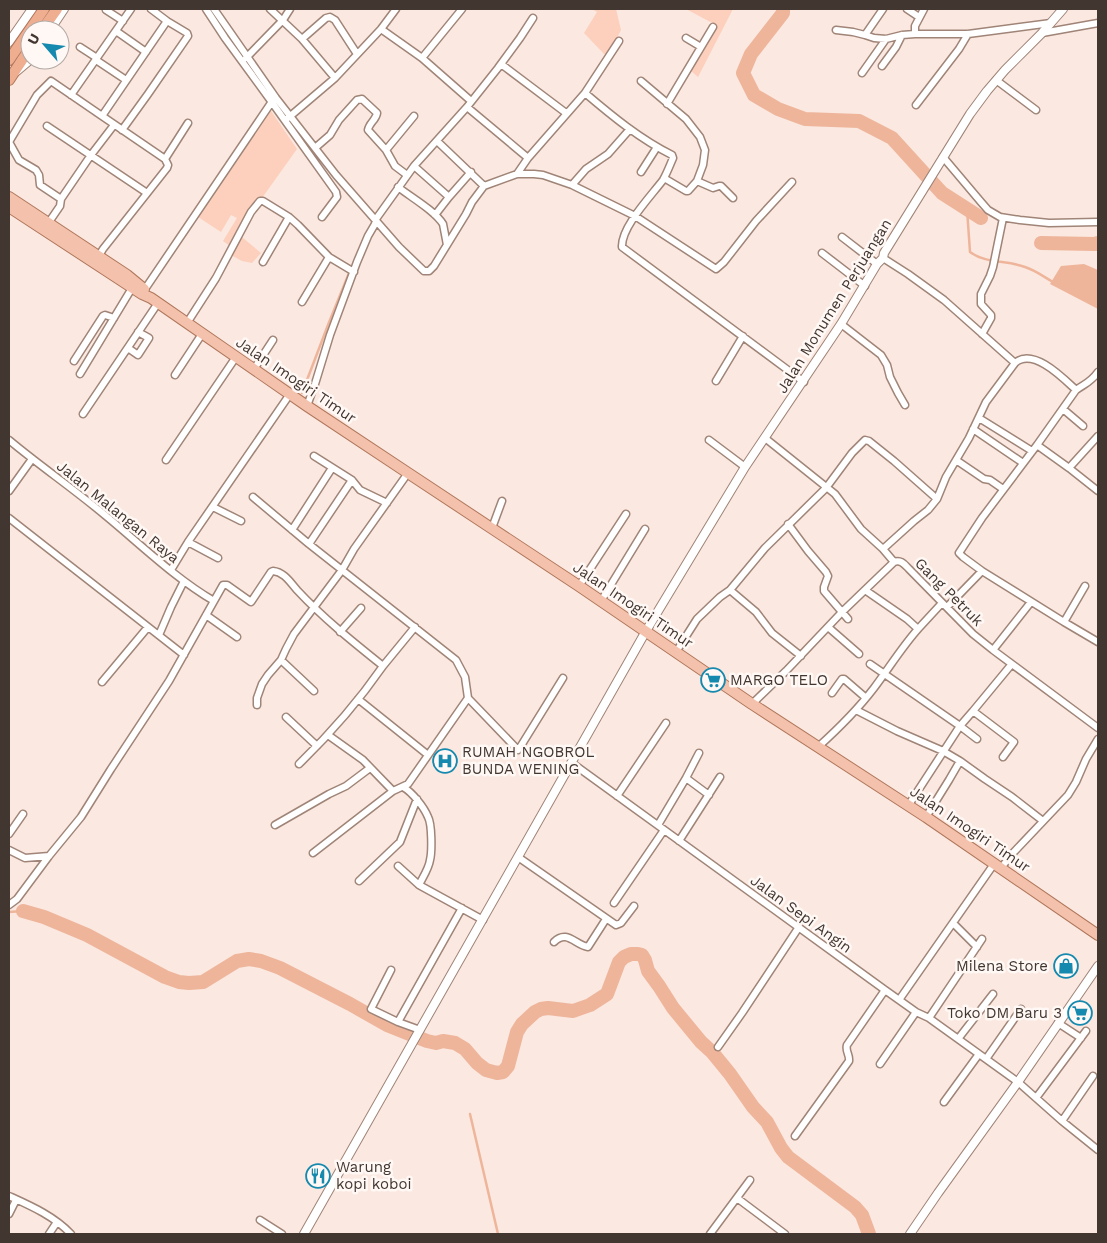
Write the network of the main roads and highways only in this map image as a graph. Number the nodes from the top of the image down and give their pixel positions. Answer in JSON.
{"nodes":[{"id":1,"x":44,"y":9,"type":"edge"},
{"id":2,"x":57,"y":9,"type":"edge"},
{"id":3,"x":49,"y":20,"type":"edge"},
{"id":4,"x":9,"y":60,"type":"edge"},
{"id":5,"x":20,"y":63,"type":"edge"},
{"id":6,"x":11,"y":77,"type":"edge"},
{"id":7,"x":9,"y":197,"type":"edge"},
{"id":8,"x":9,"y":207,"type":"edge"},
{"id":9,"x":46,"y":226,"type":"junction"},
{"id":10,"x":97,"y":260,"type":"junction"},
{"id":11,"x":149,"y":296,"type":"junction"},
{"id":12,"x":1098,"y":935,"type":"edge"}],
"edges":[{"from":1,"to":4,"type":"highway"},
{"from":2,"to":3,"type":"highway"},
{"from":5,"to":6,"type":"highway"},
{"from":7,"to":9,"type":"main road","name":"Jalan Imogiri Timur"},
{"from":8,"to":9,"type":"main road","name":"Jalan Imogiri Timur"},
{"from":9,"to":10,"type":"main road","name":"Jalan Imogiri Timur"},
{"from":10,"to":11,"type":"main road","name":"Jalan Imogiri Timur"},
{"from":10,"to":11,"type":"main road","name":"Jalan Imogiri Timur"},
{"from":11,"to":12,"type":"main road","name":"Jalan Imogiri Timur"}]}
